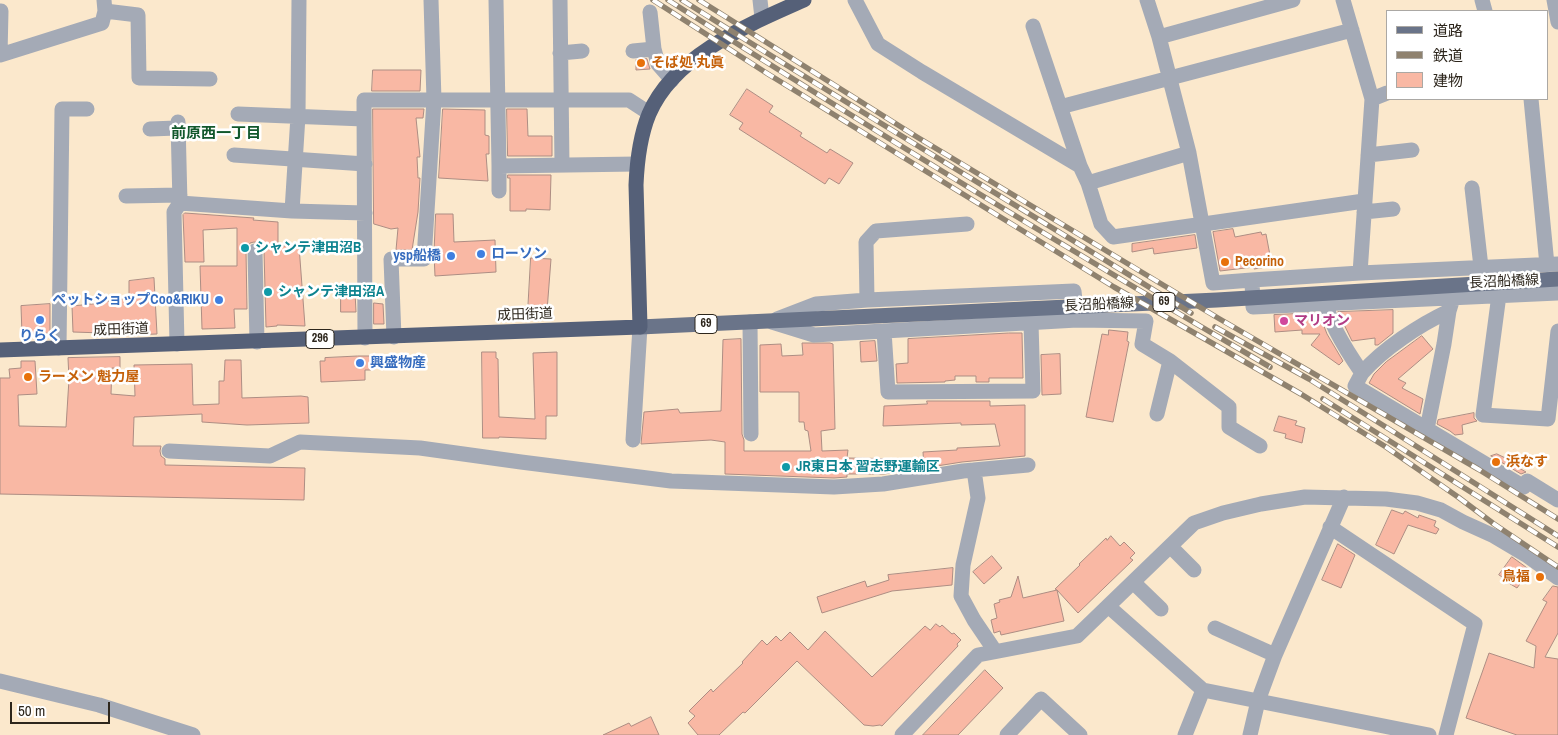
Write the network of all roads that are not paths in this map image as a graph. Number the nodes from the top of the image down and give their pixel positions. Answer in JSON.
{"nodes":[{"id":1,"x":299,"y":0,"type":"edge"},
{"id":2,"x":431,"y":0,"type":"edge"},
{"id":3,"x":496,"y":0,"type":"edge"},
{"id":4,"x":560,"y":0,"type":"edge"},
{"id":5,"x":760,"y":0,"type":"edge"},
{"id":6,"x":804,"y":0,"type":"edge"},
{"id":7,"x":855,"y":0,"type":"edge"},
{"id":8,"x":1147,"y":0,"type":"edge"},
{"id":9,"x":1293,"y":0,"type":"edge"},
{"id":10,"x":1343,"y":0,"type":"edge"},
{"id":11,"x":1554,"y":0,"type":"edge"},
{"id":12,"x":104,"y":6,"type":"edge"},
{"id":13,"x":1,"y":11,"type":"edge"},
{"id":14,"x":650,"y":12,"type":"dead end"},
{"id":15,"x":756,"y":21,"type":"junction"},
{"id":16,"x":1558,"y":23,"type":"edge"},
{"id":17,"x":1033,"y":26,"type":"dead end"},
{"id":18,"x":1352,"y":30,"type":"junction"},
{"id":19,"x":1158,"y":37,"type":"junction"},
{"id":20,"x":654,"y":49,"type":"junction"},
{"id":21,"x":633,"y":50,"type":"dead end"},
{"id":22,"x":582,"y":51,"type":"dead end"},
{"id":23,"x":560,"y":53,"type":"junction"},
{"id":24,"x":1169,"y":77,"type":"junction"},
{"id":25,"x":210,"y":79,"type":"dead end"},
{"id":26,"x":672,"y":80,"type":"junction"},
{"id":27,"x":1386,"y":93,"type":"edge"},
{"id":28,"x":434,"y":100,"type":"junction"},
{"id":29,"x":497,"y":100,"type":"junction"},
{"id":30,"x":561,"y":100,"type":"junction"},
{"id":31,"x":1372,"y":100,"type":"junction"},
{"id":32,"x":1531,"y":100,"type":"edge"},
{"id":33,"x":1060,"y":107,"type":"junction"},
{"id":34,"x":86,"y":109,"type":"dead end"},
{"id":35,"x":650,"y":113,"type":"junction"},
{"id":36,"x":238,"y":114,"type":"dead end"},
{"id":37,"x":298,"y":116,"type":"junction"},
{"id":38,"x":364,"y":119,"type":"junction"},
{"id":39,"x":150,"y":129,"type":"dead end"},
{"id":40,"x":1412,"y":150,"type":"dead end"},
{"id":41,"x":1189,"y":153,"type":"junction"},
{"id":42,"x":234,"y":155,"type":"dead end"},
{"id":43,"x":1368,"y":155,"type":"junction"},
{"id":44,"x":295,"y":159,"type":"junction"},
{"id":45,"x":364,"y":164,"type":"junction"},
{"id":46,"x":637,"y":164,"type":"junction"},
{"id":47,"x":562,"y":165,"type":"junction"},
{"id":48,"x":499,"y":166,"type":"junction"},
{"id":49,"x":1080,"y":166,"type":"junction"},
{"id":50,"x":1088,"y":183,"type":"junction"},
{"id":51,"x":1472,"y":188,"type":"dead end"},
{"id":52,"x":499,"y":192,"type":"dead end"},
{"id":53,"x":126,"y":196,"type":"dead end"},
{"id":54,"x":180,"y":199,"type":"junction"},
{"id":55,"x":1364,"y":206,"type":"junction"},
{"id":56,"x":1393,"y":209,"type":"dead end"},
{"id":57,"x":292,"y":211,"type":"junction"},
{"id":58,"x":365,"y":213,"type":"junction"},
{"id":59,"x":967,"y":224,"type":"dead end"},
{"id":60,"x":1203,"y":224,"type":"junction"},
{"id":61,"x":255,"y":251,"type":"dead end"},
{"id":62,"x":1553,"y":265,"type":"edge"},
{"id":63,"x":1481,"y":267,"type":"junction"},
{"id":64,"x":1360,"y":274,"type":"junction"},
{"id":65,"x":1558,"y":279,"type":"edge"},
{"id":66,"x":1252,"y":280,"type":"junction"},
{"id":67,"x":1558,"y":293,"type":"edge"},
{"id":68,"x":1499,"y":295,"type":"junction"},
{"id":69,"x":867,"y":300,"type":"junction"},
{"id":70,"x":1327,"y":304,"type":"junction"},
{"id":71,"x":1451,"y":305,"type":"junction"},
{"id":72,"x":1077,"y":316,"type":"junction"},
{"id":73,"x":771,"y":321,"type":"junction"},
{"id":74,"x":750,"y":322,"type":"junction"},
{"id":75,"x":1031,"y":323,"type":"junction"},
{"id":76,"x":640,"y":327,"type":"junction"},
{"id":77,"x":884,"y":331,"type":"junction"},
{"id":78,"x":1558,"y":332,"type":"edge"},
{"id":79,"x":394,"y":337,"type":"junction"},
{"id":80,"x":365,"y":338,"type":"junction"},
{"id":81,"x":257,"y":342,"type":"junction"},
{"id":82,"x":177,"y":344,"type":"junction"},
{"id":83,"x":59,"y":348,"type":"junction"},
{"id":84,"x":0,"y":350,"type":"edge"},
{"id":85,"x":1170,"y":361,"type":"junction"},
{"id":86,"x":1362,"y":373,"type":"junction"},
{"id":87,"x":1157,"y":414,"type":"dead end"},
{"id":88,"x":1427,"y":429,"type":"junction"},
{"id":89,"x":751,"y":434,"type":"dead end"},
{"id":90,"x":633,"y":440,"type":"dead end"},
{"id":91,"x":1260,"y":446,"type":"dead end"},
{"id":92,"x":169,"y":451,"type":"dead end"},
{"id":93,"x":1028,"y":465,"type":"dead end"},
{"id":94,"x":974,"y":470,"type":"junction"},
{"id":95,"x":1344,"y":497,"type":"junction"},
{"id":96,"x":1558,"y":500,"type":"edge"},
{"id":97,"x":1330,"y":527,"type":"junction"},
{"id":98,"x":1170,"y":546,"type":"junction"},
{"id":99,"x":1194,"y":570,"type":"dead end"},
{"id":100,"x":1558,"y":578,"type":"edge"},
{"id":101,"x":1133,"y":582,"type":"junction"},
{"id":102,"x":1108,"y":606,"type":"junction"},
{"id":103,"x":1160,"y":609,"type":"dead end"},
{"id":104,"x":1215,"y":628,"type":"dead end"},
{"id":105,"x":995,"y":651,"type":"junction"},
{"id":106,"x":1275,"y":655,"type":"junction"},
{"id":107,"x":0,"y":681,"type":"edge"},
{"id":108,"x":1203,"y":690,"type":"junction"},
{"id":109,"x":1258,"y":701,"type":"junction"},
{"id":110,"x":193,"y":735,"type":"edge"},
{"id":111,"x":902,"y":735,"type":"edge"},
{"id":112,"x":1007,"y":735,"type":"edge"},
{"id":113,"x":1080,"y":735,"type":"edge"},
{"id":114,"x":1185,"y":735,"type":"edge"},
{"id":115,"x":1250,"y":735,"type":"edge"},
{"id":116,"x":1428,"y":735,"type":"edge"},
{"id":117,"x":1446,"y":735,"type":"edge"}],
"edges":[{"from":1,"to":37,"type":"street"},
{"from":2,"to":28,"type":"street"},
{"from":3,"to":29,"type":"street"},
{"from":4,"to":23,"type":"street"},
{"from":5,"to":15,"type":"street"},
{"from":6,"to":15,"type":"highway"},
{"from":7,"to":49,"type":"street"},
{"from":8,"to":19,"type":"street"},
{"from":9,"to":19,"type":"street"},
{"from":10,"to":18,"type":"street"},
{"from":11,"to":16,"type":"street"},
{"from":12,"to":13,"type":"street"},
{"from":12,"to":25,"type":"street"},
{"from":14,"to":20,"type":"street"},
{"from":15,"to":26,"type":"highway"},
{"from":17,"to":33,"type":"street"},
{"from":18,"to":24,"type":"street"},
{"from":18,"to":31,"type":"street"},
{"from":19,"to":24,"type":"street"},
{"from":20,"to":21,"type":"street"},
{"from":20,"to":26,"type":"street"},
{"from":22,"to":23,"type":"street"},
{"from":23,"to":30,"type":"street"},
{"from":24,"to":33,"type":"street"},
{"from":24,"to":41,"type":"street"},
{"from":26,"to":35,"type":"highway"},
{"from":27,"to":31,"type":"street"},
{"from":28,"to":29,"type":"street"},
{"from":28,"to":38,"type":"street"},
{"from":28,"to":79,"type":"street"},
{"from":29,"to":30,"type":"street"},
{"from":29,"to":48,"type":"street"},
{"from":30,"to":35,"type":"street"},
{"from":30,"to":47,"type":"street"},
{"from":31,"to":43,"type":"street"},
{"from":32,"to":62,"type":"street"},
{"from":33,"to":49,"type":"street"},
{"from":34,"to":83,"type":"street"},
{"from":35,"to":46,"type":"highway"},
{"from":36,"to":37,"type":"street"},
{"from":37,"to":38,"type":"street"},
{"from":37,"to":44,"type":"street"},
{"from":38,"to":45,"type":"street"},
{"from":39,"to":54,"type":"street"},
{"from":40,"to":43,"type":"street"},
{"from":41,"to":50,"type":"street"},
{"from":41,"to":60,"type":"street"},
{"from":42,"to":44,"type":"street"},
{"from":43,"to":55,"type":"street"},
{"from":44,"to":45,"type":"street"},
{"from":44,"to":57,"type":"street"},
{"from":45,"to":58,"type":"street"},
{"from":46,"to":47,"type":"street"},
{"from":46,"to":76,"type":"highway"},
{"from":47,"to":48,"type":"street"},
{"from":48,"to":52,"type":"street"},
{"from":49,"to":50,"type":"street"},
{"from":50,"to":60,"type":"street"},
{"from":51,"to":63,"type":"street"},
{"from":53,"to":54,"type":"street"},
{"from":54,"to":57,"type":"street"},
{"from":54,"to":82,"type":"street"},
{"from":55,"to":56,"type":"street"},
{"from":55,"to":60,"type":"street"},
{"from":55,"to":64,"type":"street"},
{"from":57,"to":58,"type":"street"},
{"from":58,"to":80,"type":"street"},
{"from":59,"to":69,"type":"street"},
{"from":60,"to":66,"type":"street"},
{"from":61,"to":81,"type":"street"},
{"from":62,"to":63,"type":"street"},
{"from":63,"to":64,"type":"street"},
{"from":64,"to":66,"type":"street"},
{"from":65,"to":73,"type":"main road","name":"長沼船橋線","number":"69"},
{"from":66,"to":70,"type":"street"},
{"from":67,"to":68,"type":"street"},
{"from":68,"to":71,"type":"street"},
{"from":68,"to":78,"type":"street"},
{"from":69,"to":72,"type":"street"},
{"from":69,"to":73,"type":"street"},
{"from":70,"to":71,"type":"street"},
{"from":70,"to":86,"type":"street"},
{"from":71,"to":86,"type":"street"},
{"from":71,"to":88,"type":"street"},
{"from":72,"to":75,"type":"street"},
{"from":72,"to":85,"type":"street"},
{"from":73,"to":74,"type":"main road","name":"長沼船橋線","number":"69"},
{"from":73,"to":77,"type":"street"},
{"from":74,"to":76,"type":"main road","name":"長沼船橋線","number":"69"},
{"from":74,"to":89,"type":"street"},
{"from":75,"to":77,"type":"street"},
{"from":75,"to":77,"type":"street"},
{"from":76,"to":79,"type":"highway","name":"成田街道","number":"296"},
{"from":76,"to":90,"type":"street"},
{"from":79,"to":80,"type":"highway","name":"成田街道","number":"296"},
{"from":80,"to":81,"type":"highway","name":"成田街道","number":"296"},
{"from":81,"to":82,"type":"highway","name":"成田街道","number":"296"},
{"from":82,"to":83,"type":"highway","name":"成田街道","number":"296"},
{"from":83,"to":84,"type":"highway","name":"成田街道","number":"296"},
{"from":85,"to":87,"type":"street"},
{"from":85,"to":91,"type":"street"},
{"from":86,"to":88,"type":"street"},
{"from":88,"to":96,"type":"street"},
{"from":92,"to":94,"type":"street"},
{"from":93,"to":94,"type":"street"},
{"from":94,"to":105,"type":"street"},
{"from":95,"to":97,"type":"street"},
{"from":95,"to":98,"type":"street"},
{"from":95,"to":100,"type":"street"},
{"from":97,"to":106,"type":"street"},
{"from":97,"to":117,"type":"street"},
{"from":98,"to":99,"type":"street"},
{"from":98,"to":101,"type":"street"},
{"from":101,"to":102,"type":"street"},
{"from":101,"to":103,"type":"street"},
{"from":102,"to":105,"type":"street"},
{"from":102,"to":108,"type":"street"},
{"from":104,"to":106,"type":"street"},
{"from":105,"to":111,"type":"street"},
{"from":106,"to":109,"type":"street"},
{"from":107,"to":110,"type":"street"},
{"from":108,"to":109,"type":"street"},
{"from":108,"to":114,"type":"street"},
{"from":109,"to":115,"type":"street"},
{"from":109,"to":116,"type":"street"},
{"from":112,"to":113,"type":"street"}]}
